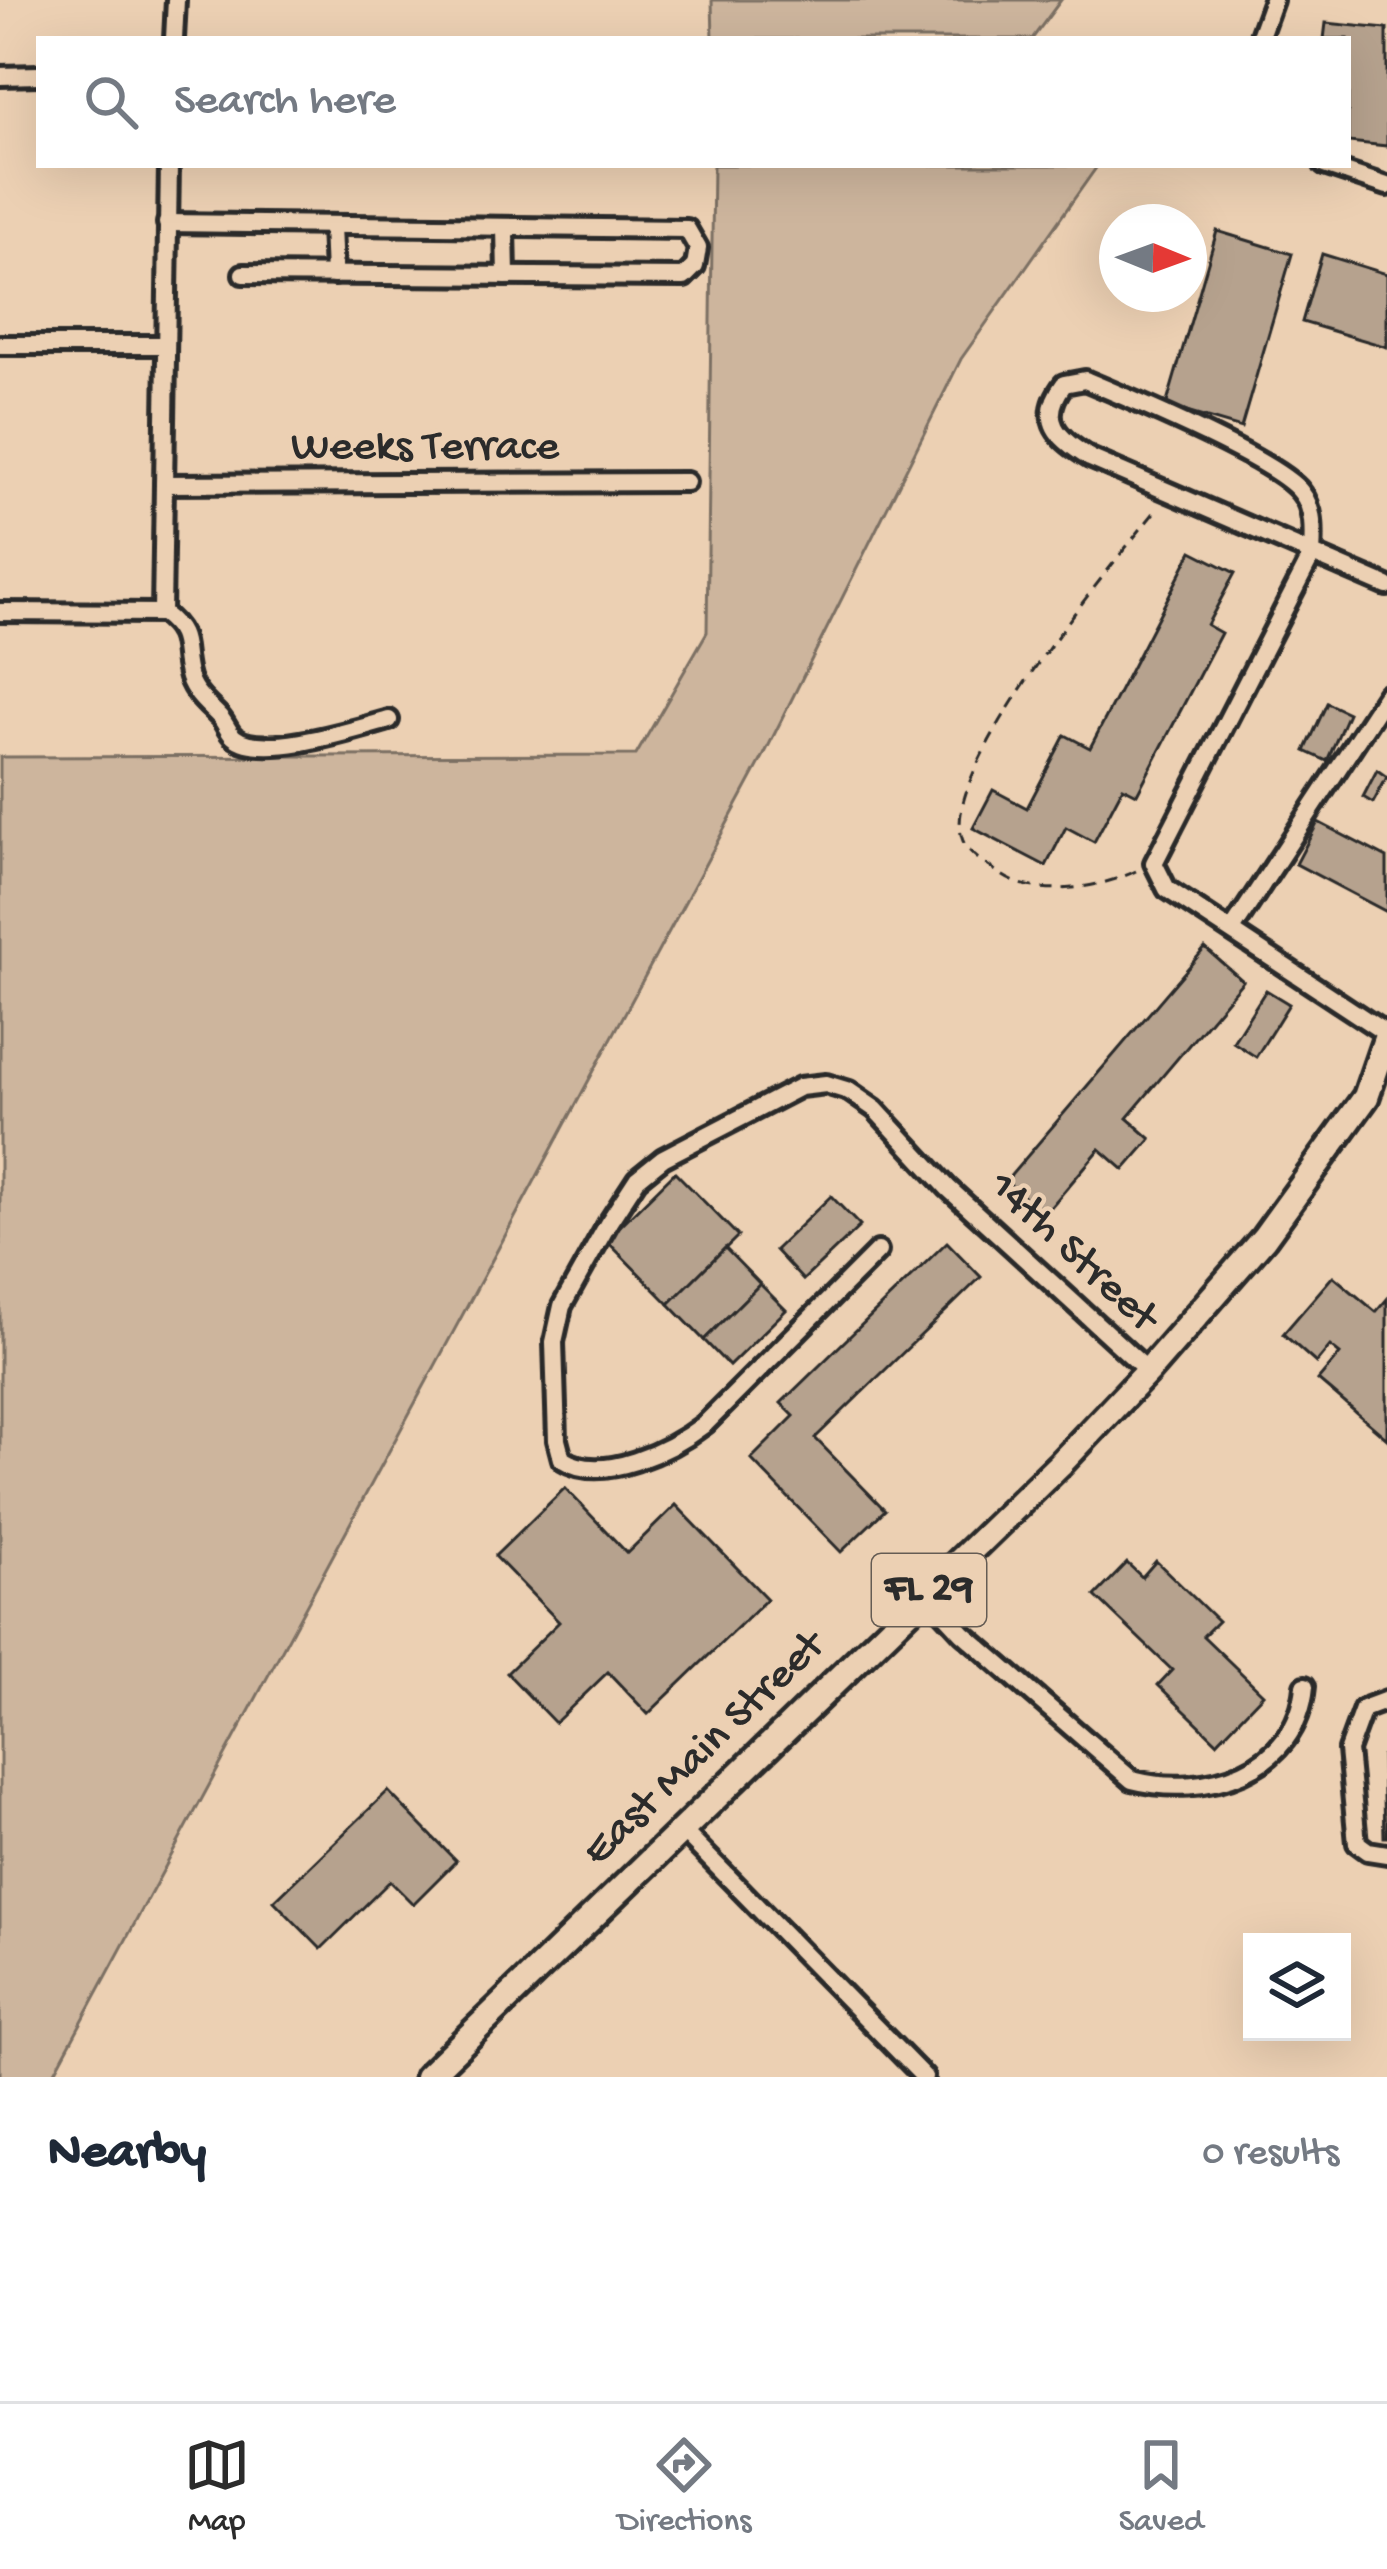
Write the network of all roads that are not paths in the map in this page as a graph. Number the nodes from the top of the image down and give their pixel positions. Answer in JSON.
{"nodes":[{"id":1,"x":176,"y":0,"type":"edge"},
{"id":2,"x":1273,"y":0,"type":"edge"},
{"id":3,"x":174,"y":36,"type":"edge"},
{"id":4,"x":1260,"y":36,"type":"edge"},
{"id":5,"x":0,"y":76,"type":"edge"},
{"id":6,"x":36,"y":76,"type":"edge"},
{"id":7,"x":169,"y":168,"type":"edge"},
{"id":8,"x":1333,"y":168,"type":"edge"},
{"id":9,"x":1387,"y":186,"type":"edge"},
{"id":10,"x":167,"y":223,"type":"junction"},
{"id":11,"x":332,"y":225,"type":"junction"},
{"id":12,"x":505,"y":227,"type":"junction"},
{"id":13,"x":243,"y":274,"type":"dead end"},
{"id":14,"x":334,"y":274,"type":"junction"},
{"id":15,"x":506,"y":276,"type":"junction"},
{"id":16,"x":0,"y":345,"type":"edge"},
{"id":17,"x":164,"y":346,"type":"junction"},
{"id":18,"x":686,"y":482,"type":"dead end"},
{"id":19,"x":164,"y":484,"type":"junction"},
{"id":20,"x":1312,"y":555,"type":"junction"},
{"id":21,"x":1387,"y":586,"type":"edge"},
{"id":22,"x":0,"y":612,"type":"edge"},
{"id":23,"x":162,"y":613,"type":"junction"},
{"id":24,"x":1387,"y":694,"type":"edge"},
{"id":25,"x":389,"y":720,"type":"dead end"},
{"id":26,"x":1232,"y":930,"type":"junction"},
{"id":27,"x":1387,"y":1035,"type":"edge"},
{"id":28,"x":1387,"y":1078,"type":"edge"},
{"id":29,"x":1366,"y":1097,"type":"junction"},
{"id":30,"x":878,"y":1251,"type":"dead end"},
{"id":31,"x":1148,"y":1371,"type":"junction"},
{"id":32,"x":926,"y":1593,"type":"junction"},
{"id":33,"x":1305,"y":1686,"type":"dead end"},
{"id":34,"x":1387,"y":1700,"type":"edge"},
{"id":35,"x":682,"y":1831,"type":"junction"},
{"id":36,"x":1387,"y":1854,"type":"edge"},
{"id":37,"x":427,"y":2077,"type":"edge"},
{"id":38,"x":924,"y":2077,"type":"edge"}],
"edges":[{"from":1,"to":3,"type":"street"},
{"from":2,"to":4,"type":"street"},
{"from":5,"to":6,"type":"street"},
{"from":7,"to":10,"type":"street"},
{"from":8,"to":9,"type":"street"},
{"from":10,"to":11,"type":"street"},
{"from":10,"to":17,"type":"street"},
{"from":11,"to":12,"type":"street"},
{"from":11,"to":14,"type":"street"},
{"from":12,"to":15,"type":"street"},
{"from":12,"to":15,"type":"street"},
{"from":13,"to":14,"type":"street"},
{"from":14,"to":15,"type":"street"},
{"from":16,"to":17,"type":"street"},
{"from":17,"to":19,"type":"street"},
{"from":18,"to":19,"type":"street","name":"Weeks Terrace"},
{"from":19,"to":23,"type":"street"},
{"from":20,"to":20,"type":"street"},
{"from":20,"to":21,"type":"street"},
{"from":20,"to":26,"type":"street"},
{"from":22,"to":23,"type":"street"},
{"from":23,"to":25,"type":"street"},
{"from":24,"to":26,"type":"street"},
{"from":26,"to":27,"type":"street"},
{"from":27,"to":29,"type":"highway","name":"East Main Street","number":"FL 29"},
{"from":28,"to":29,"type":"highway","name":"East Main Street","number":"FL 29"},
{"from":29,"to":31,"type":"highway","name":"East Main Street","number":"FL 29"},
{"from":30,"to":31,"type":"street","name":"14th Street"},
{"from":31,"to":32,"type":"highway","name":"East Main Street","number":"FL 29"},
{"from":32,"to":33,"type":"street"},
{"from":32,"to":35,"type":"highway","name":"East Main Street","number":"FL 29"},
{"from":34,"to":36,"type":"street"},
{"from":35,"to":37,"type":"highway","name":"East Main Street","number":"FL 29"},
{"from":35,"to":38,"type":"street"}]}
